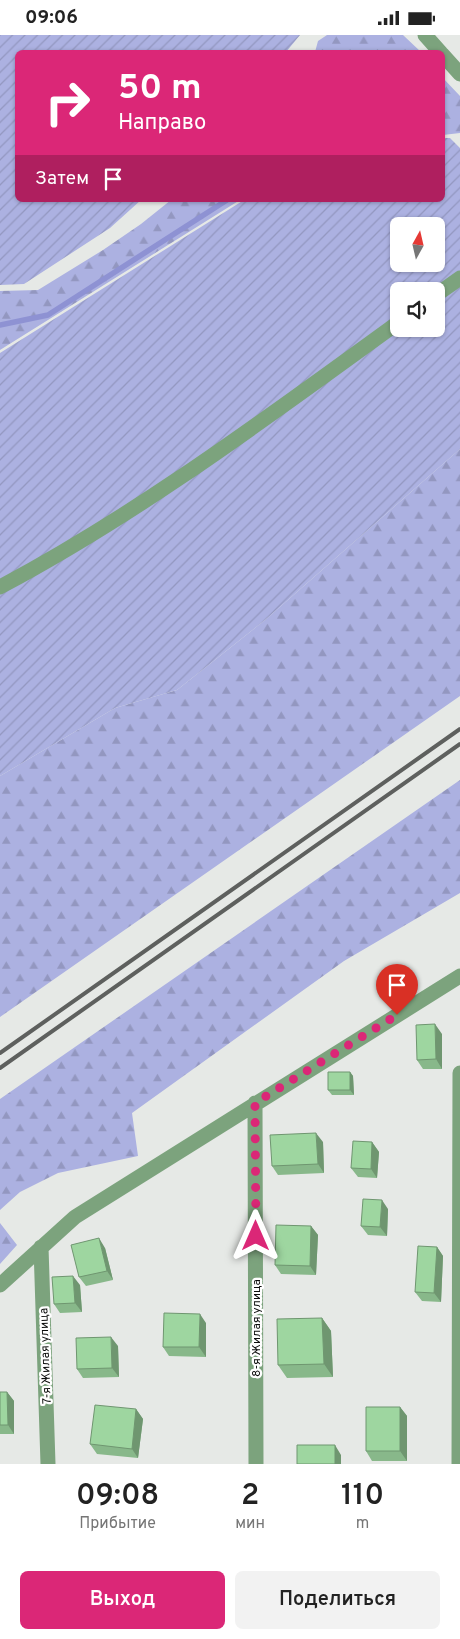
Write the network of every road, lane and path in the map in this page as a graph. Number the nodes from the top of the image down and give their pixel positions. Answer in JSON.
{"nodes":[{"id":1,"x":425,"y":35,"type":"edge"},
{"id":2,"x":439,"y":50,"type":"edge"},
{"id":3,"x":445,"y":56,"type":"edge"},
{"id":4,"x":460,"y":74,"type":"edge"},
{"id":5,"x":460,"y":278,"type":"edge"},
{"id":6,"x":445,"y":289,"type":"edge"},
{"id":7,"x":390,"y":329,"type":"edge"},
{"id":8,"x":0,"y":587,"type":"edge"},
{"id":9,"x":460,"y":977,"type":"edge"},
{"id":10,"x":460,"y":1073,"type":"edge"},
{"id":11,"x":255,"y":1103,"type":"junction"},
{"id":12,"x":41,"y":1247,"type":"junction"},
{"id":13,"x":0,"y":1285,"type":"edge"},
{"id":14,"x":48,"y":1464,"type":"edge"},
{"id":15,"x":256,"y":1464,"type":"edge"},
{"id":16,"x":458,"y":1464,"type":"edge"}],
"edges":[{"from":1,"to":2,"type":"street"},
{"from":3,"to":4,"type":"street"},
{"from":5,"to":6,"type":"street"},
{"from":7,"to":8,"type":"street"},
{"from":9,"to":11,"type":"street"},
{"from":10,"to":16,"type":"street"},
{"from":11,"to":12,"type":"street"},
{"from":11,"to":15,"type":"street","name":"8-я Жилая улица"},
{"from":12,"to":13,"type":"street"},
{"from":12,"to":14,"type":"street","name":"7-я Жилая улица"}]}
